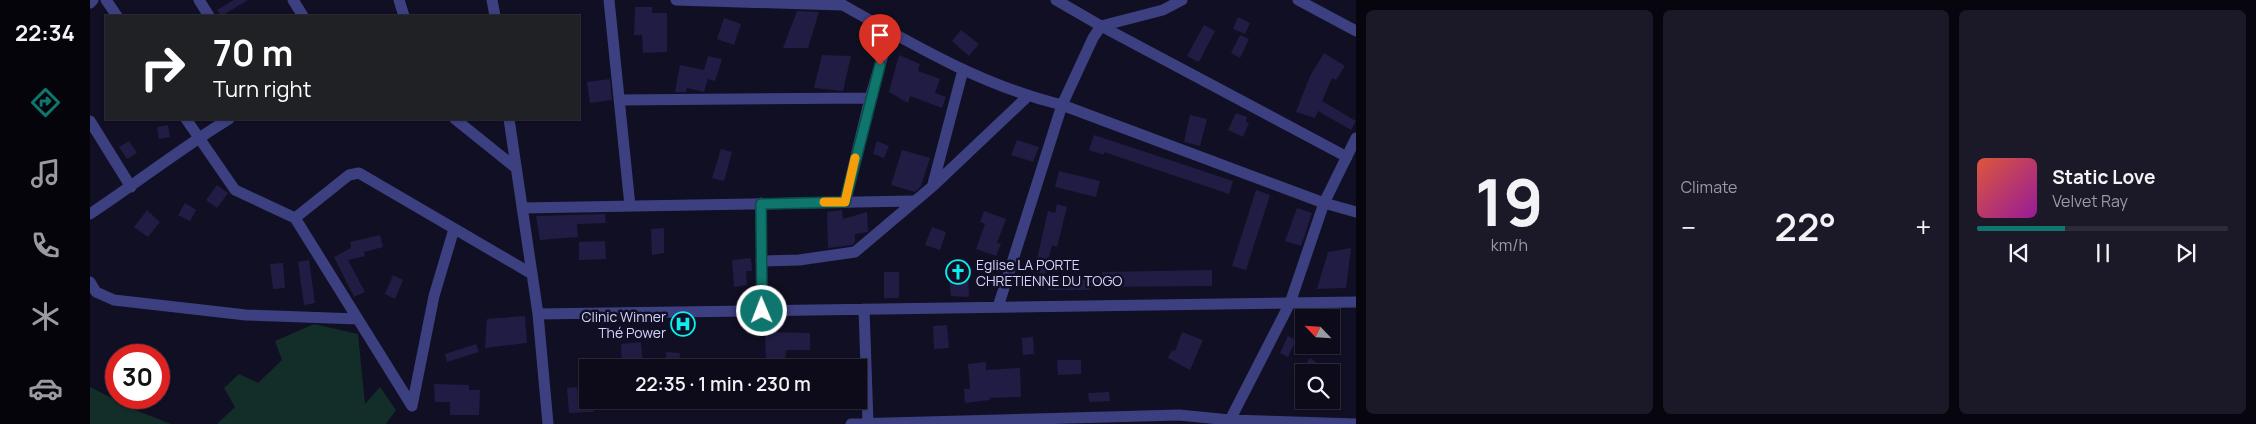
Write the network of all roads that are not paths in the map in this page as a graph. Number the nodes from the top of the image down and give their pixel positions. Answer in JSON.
{"nodes":[{"id":1,"x":93,"y":0,"type":"edge"},
{"id":2,"x":106,"y":0,"type":"edge"},
{"id":3,"x":199,"y":0,"type":"edge"},
{"id":4,"x":293,"y":0,"type":"edge"},
{"id":5,"x":399,"y":0,"type":"edge"},
{"id":6,"x":492,"y":0,"type":"edge"},
{"id":7,"x":609,"y":0,"type":"edge"},
{"id":8,"x":676,"y":0,"type":"edge"},
{"id":9,"x":1056,"y":0,"type":"edge"},
{"id":10,"x":1182,"y":0,"type":"edge"},
{"id":11,"x":1298,"y":0,"type":"edge"},
{"id":12,"x":90,"y":3,"type":"edge"},
{"id":13,"x":839,"y":3,"type":"edge"},
{"id":14,"x":116,"y":15,"type":"edge"},
{"id":15,"x":208,"y":15,"type":"edge"},
{"id":16,"x":302,"y":15,"type":"edge"},
{"id":17,"x":404,"y":15,"type":"edge"},
{"id":18,"x":495,"y":15,"type":"edge"},
{"id":19,"x":1101,"y":26,"type":"junction"},
{"id":20,"x":1356,"y":31,"type":"edge"},
{"id":21,"x":890,"y":32,"type":"junction"},
{"id":22,"x":963,"y":70,"type":"junction"},
{"id":23,"x":1027,"y":97,"type":"junction"},
{"id":24,"x":870,"y":98,"type":"junction"},
{"id":25,"x":619,"y":100,"type":"junction"},
{"id":26,"x":1062,"y":105,"type":"junction"},
{"id":27,"x":187,"y":120,"type":"edge"},
{"id":28,"x":227,"y":120,"type":"edge"},
{"id":29,"x":456,"y":120,"type":"edge"},
{"id":30,"x":510,"y":120,"type":"edge"},
{"id":31,"x":90,"y":121,"type":"edge"},
{"id":32,"x":199,"y":137,"type":"junction"},
{"id":33,"x":1356,"y":138,"type":"edge"},
{"id":34,"x":1347,"y":157,"type":"junction"},
{"id":35,"x":516,"y":168,"type":"junction"},
{"id":36,"x":932,"y":186,"type":"junction"},
{"id":37,"x":131,"y":187,"type":"junction"},
{"id":38,"x":913,"y":201,"type":"junction"},
{"id":39,"x":845,"y":202,"type":"junction"},
{"id":40,"x":1324,"y":203,"type":"junction"},
{"id":41,"x":761,"y":204,"type":"junction"},
{"id":42,"x":630,"y":206,"type":"junction"},
{"id":43,"x":522,"y":208,"type":"junction"},
{"id":44,"x":1356,"y":212,"type":"edge"},
{"id":45,"x":90,"y":214,"type":"edge"},
{"id":46,"x":295,"y":218,"type":"junction"},
{"id":47,"x":454,"y":229,"type":"junction"},
{"id":48,"x":761,"y":262,"type":"junction"},
{"id":49,"x":532,"y":274,"type":"junction"},
{"id":50,"x":90,"y":282,"type":"edge"},
{"id":51,"x":1356,"y":302,"type":"edge"},
{"id":52,"x":1290,"y":303,"type":"junction"},
{"id":53,"x":998,"y":307,"type":"junction"},
{"id":54,"x":864,"y":309,"type":"junction"},
{"id":55,"x":762,"y":311,"type":"junction"},
{"id":56,"x":538,"y":314,"type":"junction"},
{"id":57,"x":358,"y":319,"type":"junction"},
{"id":58,"x":1177,"y":420,"type":"edge"},
{"id":59,"x":1230,"y":420,"type":"junction"},
{"id":60,"x":1070,"y":422,"type":"edge"},
{"id":61,"x":868,"y":423,"type":"edge"},
{"id":62,"x":548,"y":424,"type":"edge"},
{"id":63,"x":850,"y":424,"type":"edge"},
{"id":64,"x":1356,"y":424,"type":"edge"}],
"edges":[{"from":1,"to":12,"type":"street"},
{"from":2,"to":14,"type":"street"},
{"from":3,"to":15,"type":"street"},
{"from":4,"to":16,"type":"street"},
{"from":5,"to":17,"type":"street"},
{"from":6,"to":18,"type":"street"},
{"from":7,"to":25,"type":"street"},
{"from":8,"to":13,"type":"street"},
{"from":9,"to":19,"type":"street"},
{"from":10,"to":19,"type":"street"},
{"from":11,"to":20,"type":"street"},
{"from":13,"to":21,"type":"street"},
{"from":19,"to":26,"type":"street"},
{"from":19,"to":34,"type":"street"},
{"from":21,"to":22,"type":"street"},
{"from":21,"to":24,"type":"street"},
{"from":22,"to":23,"type":"street"},
{"from":22,"to":36,"type":"street"},
{"from":23,"to":26,"type":"street"},
{"from":23,"to":36,"type":"street"},
{"from":24,"to":25,"type":"street"},
{"from":24,"to":39,"type":"street"},
{"from":25,"to":42,"type":"street"},
{"from":26,"to":40,"type":"street"},
{"from":26,"to":53,"type":"street"},
{"from":27,"to":32,"type":"street"},
{"from":28,"to":32,"type":"street"},
{"from":29,"to":35,"type":"street"},
{"from":30,"to":35,"type":"street"},
{"from":31,"to":37,"type":"street"},
{"from":32,"to":37,"type":"street"},
{"from":32,"to":46,"type":"street"},
{"from":33,"to":34,"type":"street"},
{"from":34,"to":40,"type":"street"},
{"from":35,"to":43,"type":"street"},
{"from":36,"to":38,"type":"street"},
{"from":37,"to":45,"type":"street"},
{"from":38,"to":39,"type":"street"},
{"from":38,"to":48,"type":"street"},
{"from":39,"to":41,"type":"street"},
{"from":40,"to":44,"type":"street"},
{"from":40,"to":52,"type":"street"},
{"from":41,"to":42,"type":"street"},
{"from":41,"to":48,"type":"street"},
{"from":42,"to":43,"type":"street"},
{"from":43,"to":49,"type":"street"},
{"from":46,"to":47,"type":"street"},
{"from":46,"to":57,"type":"street"},
{"from":47,"to":49,"type":"street"},
{"from":47,"to":57,"type":"street"},
{"from":48,"to":55,"type":"street"},
{"from":49,"to":56,"type":"street"},
{"from":50,"to":57,"type":"street"},
{"from":51,"to":52,"type":"street"},
{"from":52,"to":53,"type":"street"},
{"from":52,"to":59,"type":"street"},
{"from":53,"to":54,"type":"street"},
{"from":54,"to":55,"type":"street"},
{"from":54,"to":61,"type":"street"},
{"from":55,"to":56,"type":"street"},
{"from":56,"to":62,"type":"street"},
{"from":58,"to":59,"type":"street"},
{"from":58,"to":60,"type":"street"},
{"from":59,"to":64,"type":"street"},
{"from":60,"to":61,"type":"street"},
{"from":61,"to":63,"type":"street"}]}
